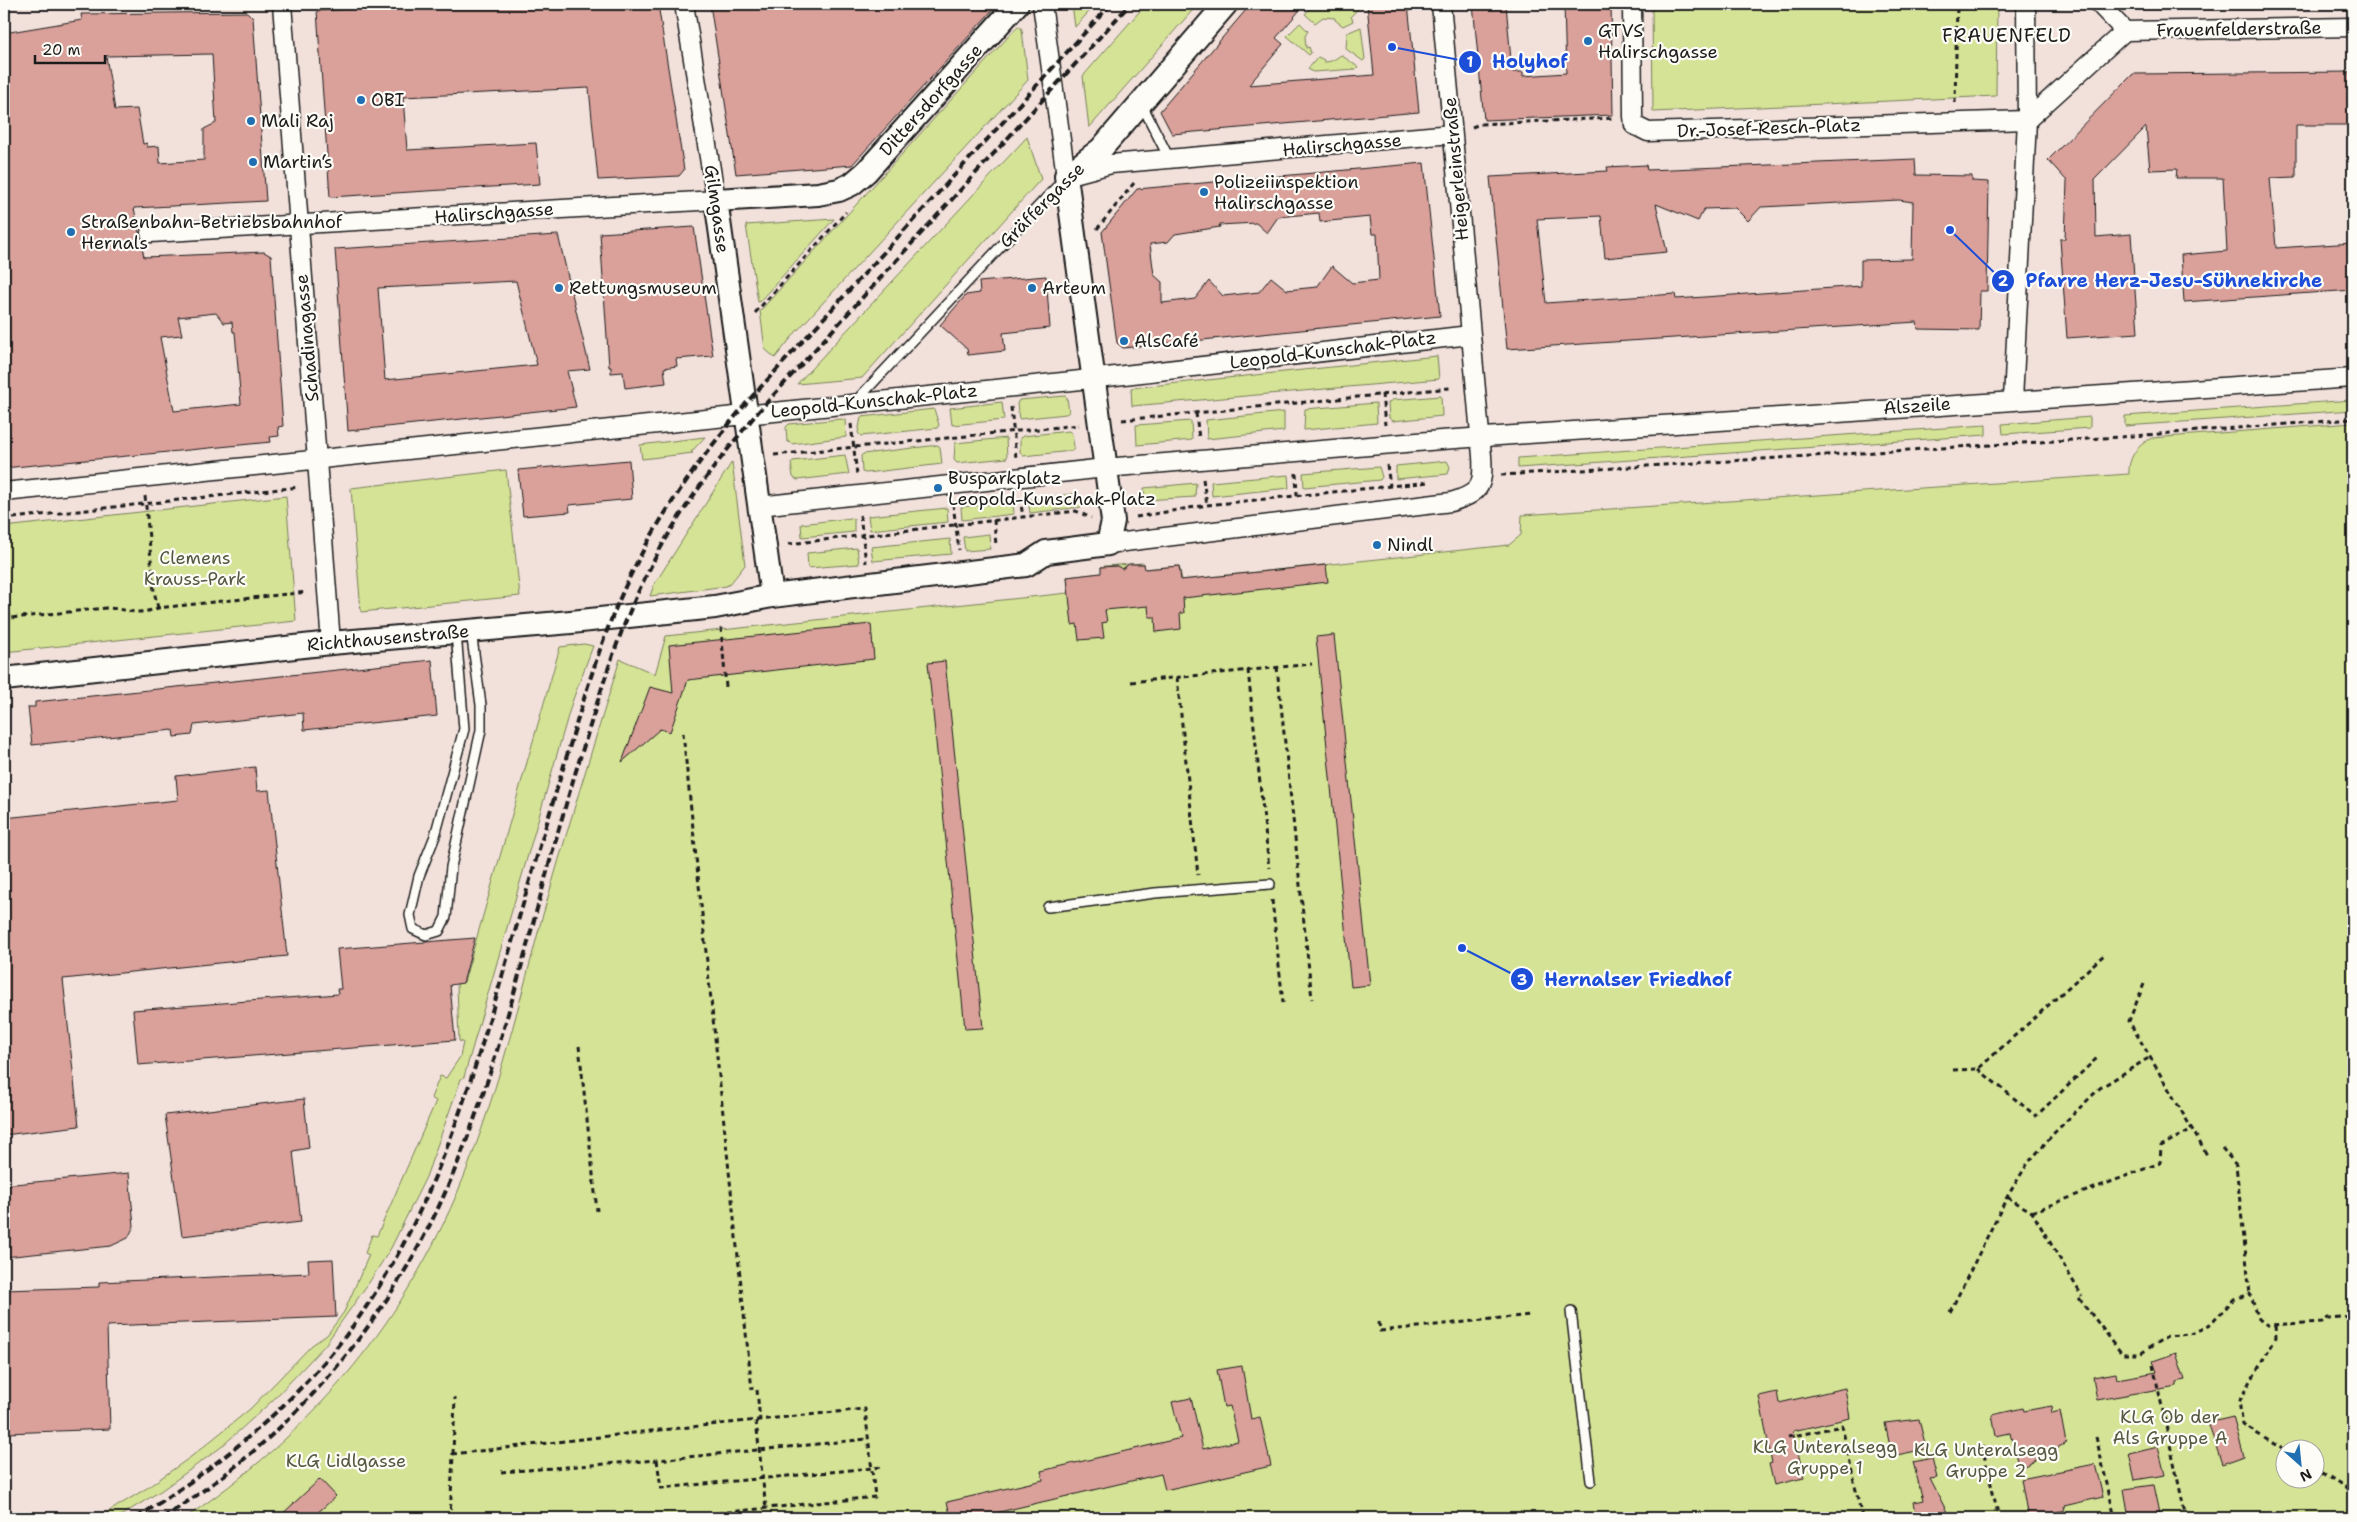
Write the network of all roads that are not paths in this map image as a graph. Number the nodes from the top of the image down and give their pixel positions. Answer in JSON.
{"nodes":[{"id":1,"x":282,"y":4,"type":"edge"},
{"id":2,"x":684,"y":4,"type":"edge"},
{"id":3,"x":1017,"y":4,"type":"edge"},
{"id":4,"x":1042,"y":4,"type":"edge"},
{"id":5,"x":1226,"y":4,"type":"edge"},
{"id":6,"x":1441,"y":4,"type":"edge"},
{"id":7,"x":1632,"y":4,"type":"edge"},
{"id":8,"x":2026,"y":4,"type":"edge"},
{"id":9,"x":2099,"y":4,"type":"edge"},
{"id":10,"x":2353,"y":27,"type":"edge"},
{"id":11,"x":2125,"y":31,"type":"junction"},
{"id":12,"x":1141,"y":102,"type":"junction"},
{"id":13,"x":2027,"y":120,"type":"junction"},
{"id":14,"x":1452,"y":134,"type":"junction"},
{"id":15,"x":1170,"y":160,"type":"junction"},
{"id":16,"x":1066,"y":176,"type":"junction"},
{"id":17,"x":839,"y":190,"type":"joint"},
{"id":18,"x":716,"y":200,"type":"junction"},
{"id":19,"x":298,"y":225,"type":"junction"},
{"id":20,"x":150,"y":232,"type":"dead end"},
{"id":21,"x":1470,"y":335,"type":"junction"},
{"id":22,"x":1094,"y":378,"type":"junction"},
{"id":23,"x":2353,"y":378,"type":"edge"},
{"id":24,"x":2013,"y":400,"type":"junction"},
{"id":25,"x":852,"y":403,"type":"junction"},
{"id":26,"x":746,"y":415,"type":"junction"},
{"id":27,"x":1480,"y":437,"type":"junction"},
{"id":28,"x":317,"y":460,"type":"junction"},
{"id":29,"x":1105,"y":468,"type":"junction"},
{"id":30,"x":4,"y":492,"type":"edge"},
{"id":31,"x":759,"y":506,"type":"junction"},
{"id":32,"x":1108,"y":544,"type":"junction"},
{"id":33,"x":772,"y":596,"type":"junction"},
{"id":34,"x":463,"y":632,"type":"junction"},
{"id":35,"x":331,"y":643,"type":"junction"},
{"id":36,"x":4,"y":679,"type":"edge"},
{"id":37,"x":1270,"y":884,"type":"road end"},
{"id":38,"x":1048,"y":907,"type":"dead end"},
{"id":39,"x":1571,"y":1311,"type":"dead end"},
{"id":40,"x":1590,"y":1481,"type":"dead end"}],
"edges":[{"from":1,"to":19,"type":"street","name":"Schadinagasse"},
{"from":2,"to":18,"type":"street","name":"Gilmgasse"},
{"from":3,"to":17,"type":"street","name":"Dittersdorfgasse"},
{"from":4,"to":16,"type":"street"},
{"from":5,"to":12,"type":"street","name":"Gräffergasse"},
{"from":6,"to":14,"type":"street","name":"Heigerleinstraße"},
{"from":7,"to":13,"type":"street","name":"Dr.-Josef-Resch-Platz"},
{"from":8,"to":13,"type":"street"},
{"from":9,"to":11,"type":"street"},
{"from":10,"to":11,"type":"street","name":"Frauenfelderstraße"},
{"from":11,"to":13,"type":"street"},
{"from":12,"to":15,"type":"lane"},
{"from":12,"to":16,"type":"street","name":"Gräffergasse"},
{"from":13,"to":24,"type":"street"},
{"from":14,"to":15,"type":"street","name":"Halirschgasse"},
{"from":14,"to":21,"type":"street","name":"Heigerleinstraße"},
{"from":15,"to":16,"type":"street","name":"Halirschgasse"},
{"from":16,"to":22,"type":"street"},
{"from":16,"to":25,"type":"lane","name":"Gräffergasse"},
{"from":17,"to":18,"type":"street","name":"Halirschgasse"},
{"from":18,"to":19,"type":"street","name":"Halirschgasse"},
{"from":18,"to":26,"type":"street","name":"Gilmgasse"},
{"from":19,"to":20,"type":"street","name":"Halirschgasse"},
{"from":19,"to":28,"type":"street","name":"Schadinagasse"},
{"from":21,"to":22,"type":"street","name":"Leopold-Kunschak-Platz"},
{"from":21,"to":27,"type":"street"},
{"from":22,"to":25,"type":"street","name":"Leopold-Kunschak-Platz"},
{"from":22,"to":29,"type":"street"},
{"from":23,"to":24,"type":"street","name":"Alszeile"},
{"from":24,"to":27,"type":"street","name":"Alszeile"},
{"from":25,"to":26,"type":"street","name":"Leopold-Kunschak-Platz"},
{"from":26,"to":28,"type":"street"},
{"from":26,"to":31,"type":"street","name":"Leopold-Kunschak-Platz"},
{"from":27,"to":29,"type":"street"},
{"from":27,"to":32,"type":"street"},
{"from":28,"to":30,"type":"street"},
{"from":28,"to":35,"type":"street","name":"Schadinagasse"},
{"from":29,"to":31,"type":"street"},
{"from":29,"to":32,"type":"street"},
{"from":31,"to":33,"type":"street","name":"Leopold-Kunschak-Platz"},
{"from":32,"to":33,"type":"street"},
{"from":33,"to":34,"type":"street","name":"Richthausenstraße"},
{"from":34,"to":34,"type":"lane"},
{"from":34,"to":35,"type":"street","name":"Richthausenstraße"},
{"from":35,"to":36,"type":"street","name":"Richthausenstraße"},
{"from":37,"to":38,"type":"lane"},
{"from":39,"to":40,"type":"lane"}]}
